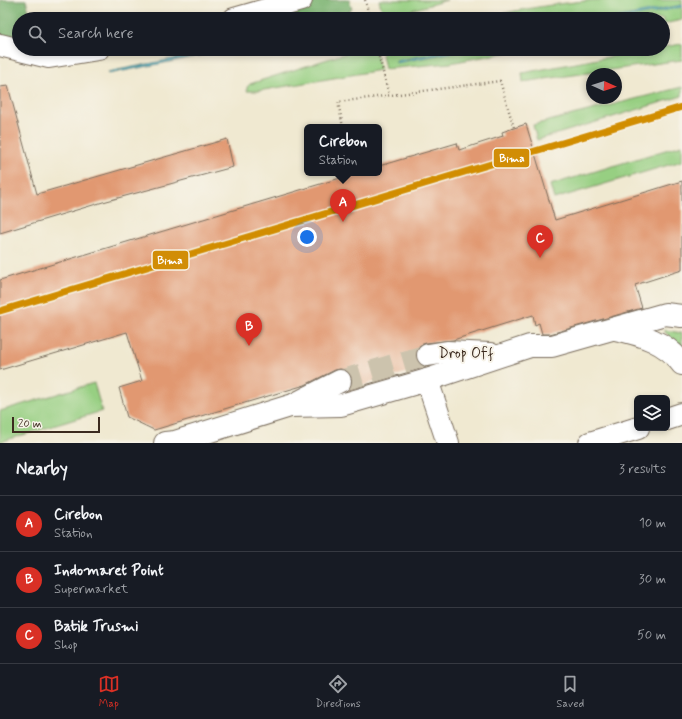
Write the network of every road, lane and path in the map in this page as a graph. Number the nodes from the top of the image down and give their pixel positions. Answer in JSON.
{"nodes":[{"id":1,"x":301,"y":0,"type":"edge"},
{"id":2,"x":365,"y":0,"type":"edge"},
{"id":3,"x":259,"y":12,"type":"edge"},
{"id":4,"x":368,"y":12,"type":"edge"},
{"id":5,"x":0,"y":45,"type":"edge"},
{"id":6,"x":12,"y":47,"type":"edge"},
{"id":7,"x":45,"y":56,"type":"edge"},
{"id":8,"x":55,"y":56,"type":"edge"},
{"id":9,"x":379,"y":56,"type":"edge"},
{"id":10,"x":389,"y":95,"type":"junction"},
{"id":11,"x":342,"y":124,"type":"edge"},
{"id":12,"x":514,"y":128,"type":"dead end"},
{"id":13,"x":682,"y":316,"type":"edge"},
{"id":14,"x":614,"y":329,"type":"junction"},
{"id":15,"x":505,"y":354,"type":"junction"},
{"id":16,"x":428,"y":355,"type":"tunnel mouth"},
{"id":17,"x":682,"y":364,"type":"edge"},
{"id":18,"x":427,"y":380,"type":"junction"},
{"id":19,"x":340,"y":381,"type":"tunnel mouth"},
{"id":20,"x":290,"y":406,"type":"junction"},
{"id":21,"x":682,"y":414,"type":"edge"},
{"id":22,"x":670,"y":418,"type":"edge"},
{"id":23,"x":634,"y":429,"type":"edge"},
{"id":24,"x":165,"y":443,"type":"edge"},
{"id":25,"x":448,"y":443,"type":"edge"},
{"id":26,"x":590,"y":443,"type":"edge"}],
"edges":[{"from":1,"to":3,"type":"street"},
{"from":2,"to":4,"type":"path"},
{"from":5,"to":6,"type":"street"},
{"from":7,"to":8,"type":"street"},
{"from":9,"to":10,"type":"path"},
{"from":10,"to":11,"type":"path"},
{"from":10,"to":12,"type":"path"},
{"from":13,"to":14,"type":"street"},
{"from":14,"to":15,"type":"street"},
{"from":14,"to":17,"type":"street"},
{"from":15,"to":16,"type":"street","name":"Drop Off"},
{"from":15,"to":18,"type":"street"},
{"from":18,"to":20,"type":"street"},
{"from":18,"to":25,"type":"street"},
{"from":19,"to":20,"type":"street"},
{"from":20,"to":24,"type":"street"},
{"from":21,"to":22,"type":"street"},
{"from":23,"to":26,"type":"street"}]}
